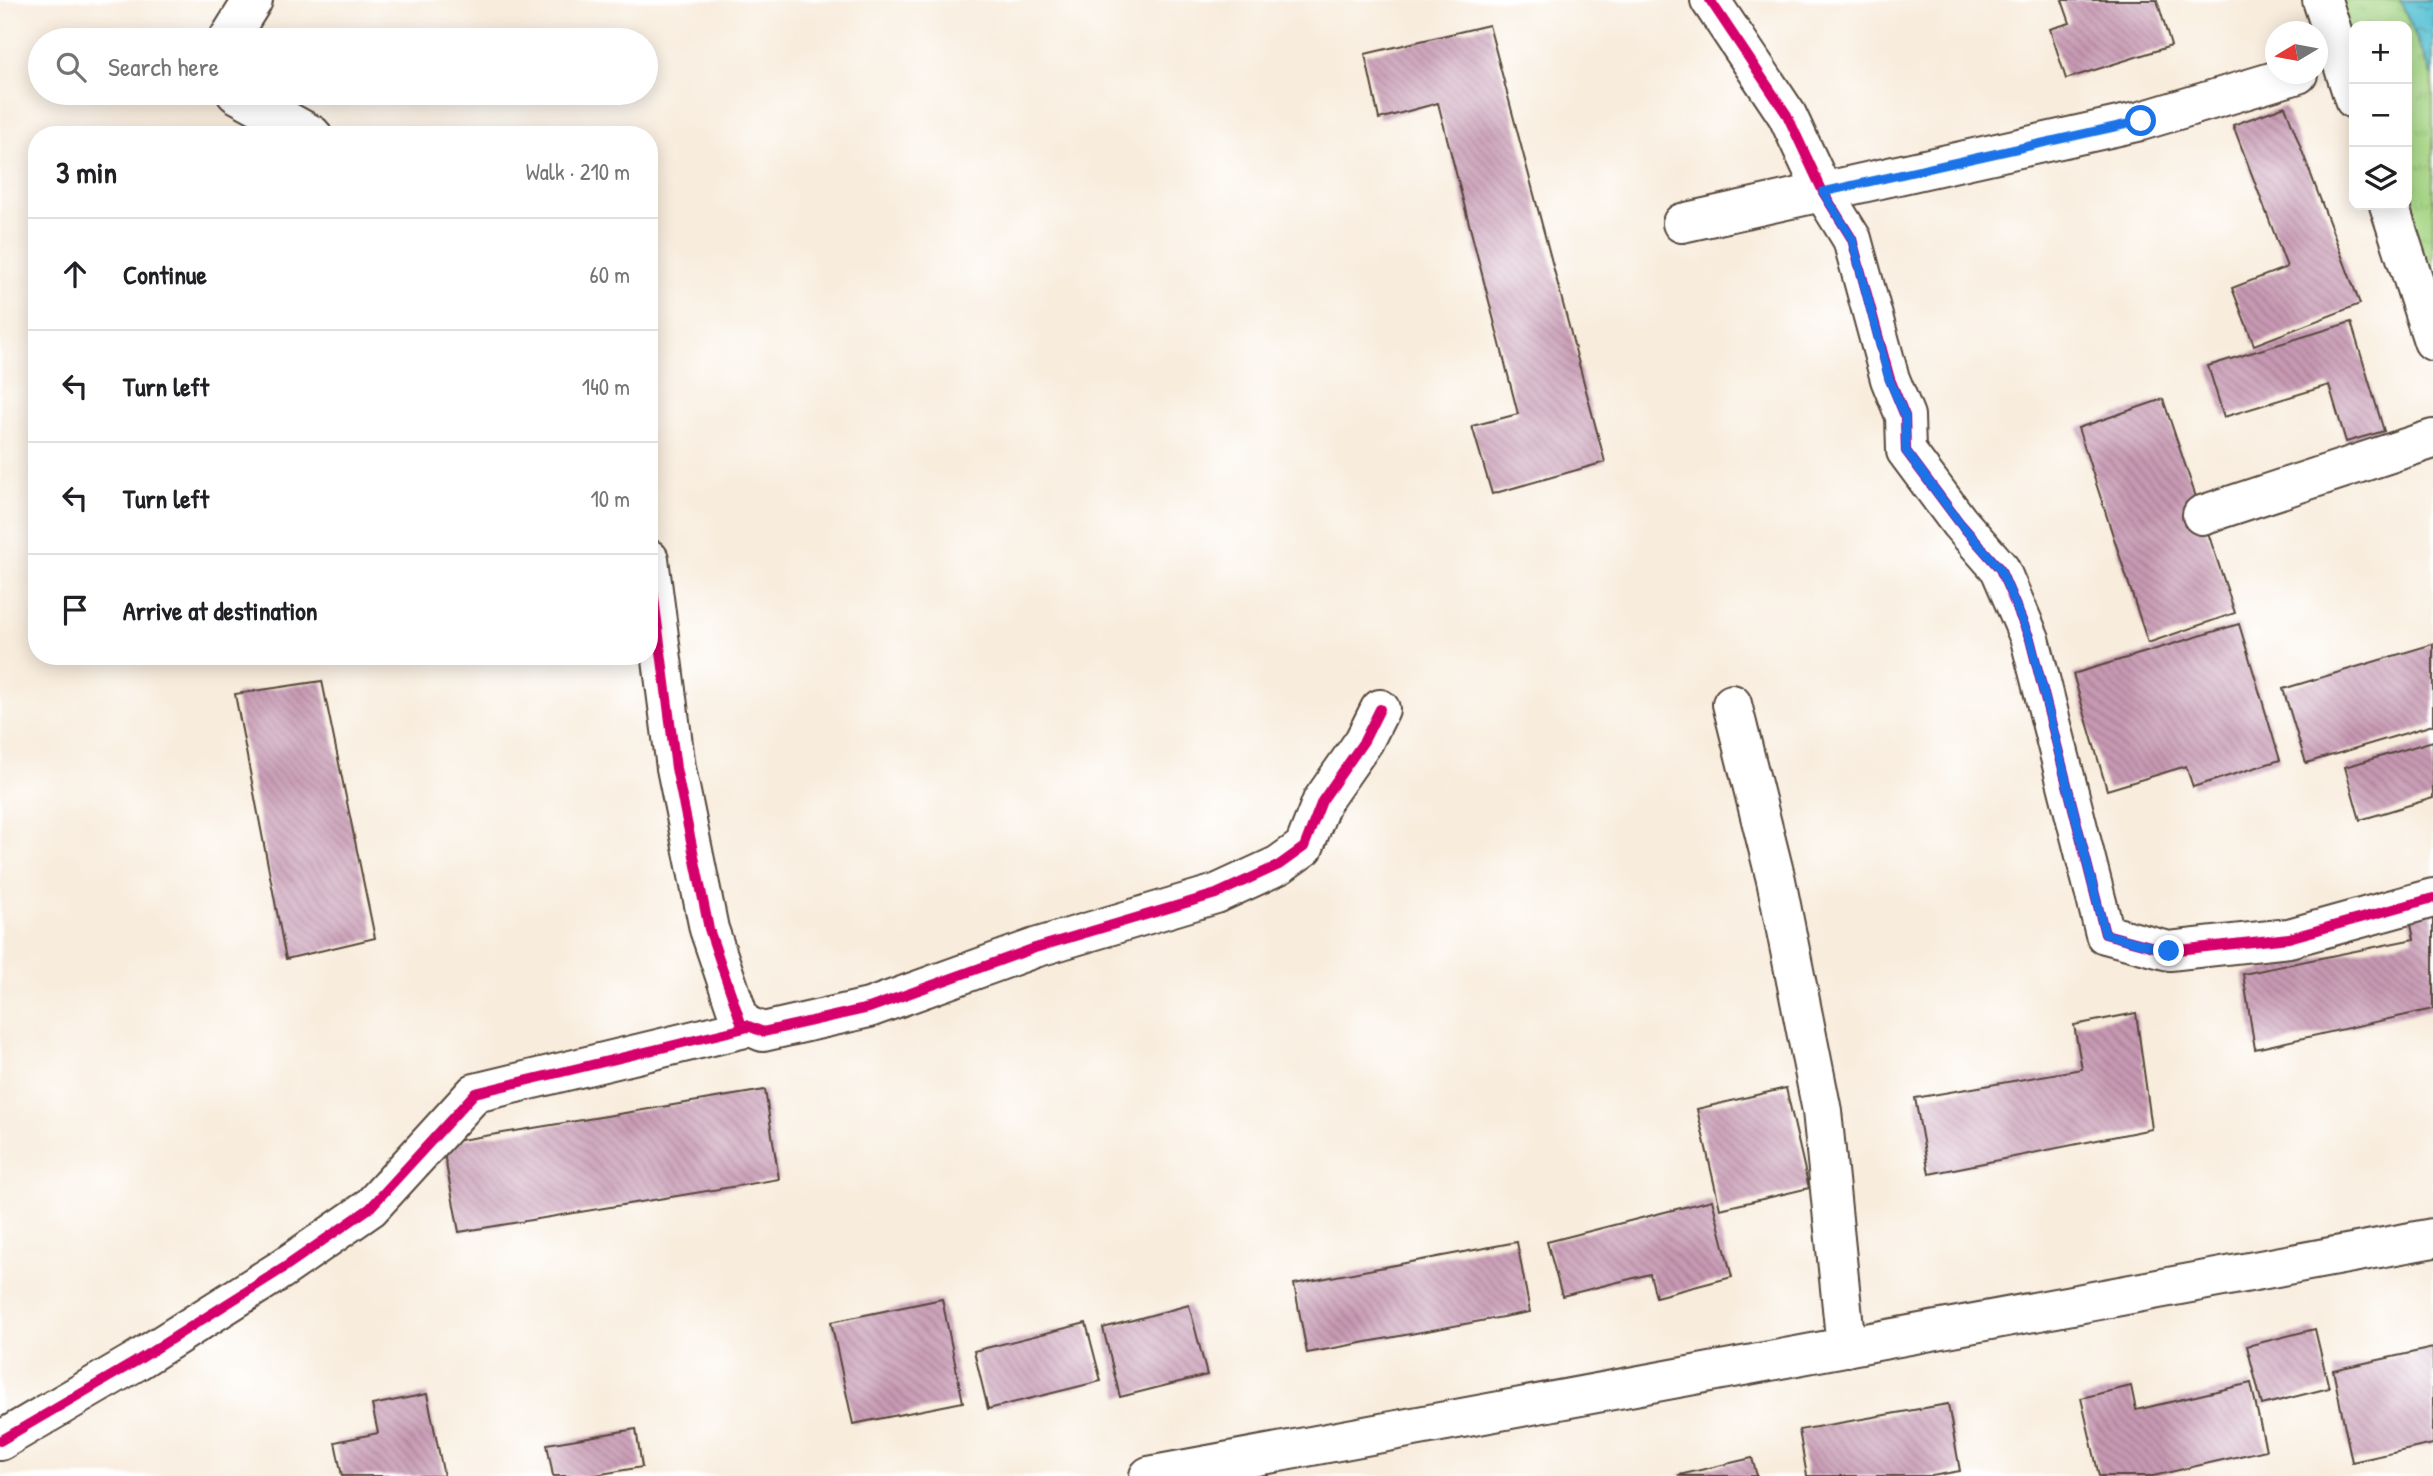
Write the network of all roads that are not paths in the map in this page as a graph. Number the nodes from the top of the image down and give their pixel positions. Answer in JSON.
{"nodes":[{"id":1,"x":253,"y":0,"type":"edge"},
{"id":2,"x":1710,"y":0,"type":"edge"},
{"id":3,"x":2322,"y":0,"type":"edge"},
{"id":4,"x":236,"y":28,"type":"edge"},
{"id":5,"x":2330,"y":64,"type":"edge"},
{"id":6,"x":2265,"y":84,"type":"edge"},
{"id":7,"x":2349,"y":92,"type":"edge"},
{"id":8,"x":258,"y":105,"type":"edge"},
{"id":9,"x":296,"y":126,"type":"edge"},
{"id":10,"x":1823,"y":192,"type":"junction"},
{"id":11,"x":2391,"y":210,"type":"edge"},
{"id":12,"x":1682,"y":223,"type":"dead end"},
{"id":13,"x":2433,"y":341,"type":"edge"},
{"id":14,"x":2433,"y":439,"type":"edge"},
{"id":15,"x":2202,"y":514,"type":"dead end"},
{"id":16,"x":658,"y":629,"type":"edge"},
{"id":17,"x":1732,"y":704,"type":"dead end"},
{"id":18,"x":1380,"y":709,"type":"dead end"},
{"id":19,"x":2433,"y":898,"type":"edge"},
{"id":20,"x":749,"y":1027,"type":"junction"},
{"id":21,"x":2433,"y":1238,"type":"edge"},
{"id":22,"x":1846,"y":1347,"type":"junction"},
{"id":23,"x":0,"y":1441,"type":"edge"},
{"id":24,"x":1149,"y":1476,"type":"edge"}],
"edges":[{"from":1,"to":4,"type":"street"},
{"from":2,"to":10,"type":"street"},
{"from":3,"to":5,"type":"street"},
{"from":5,"to":7,"type":"street"},
{"from":6,"to":10,"type":"street"},
{"from":8,"to":9,"type":"street"},
{"from":10,"to":12,"type":"street"},
{"from":10,"to":19,"type":"street"},
{"from":11,"to":13,"type":"street"},
{"from":14,"to":15,"type":"street"},
{"from":16,"to":20,"type":"street"},
{"from":17,"to":22,"type":"street"},
{"from":18,"to":20,"type":"street"},
{"from":20,"to":23,"type":"street"},
{"from":21,"to":22,"type":"street"},
{"from":22,"to":24,"type":"street"}]}
